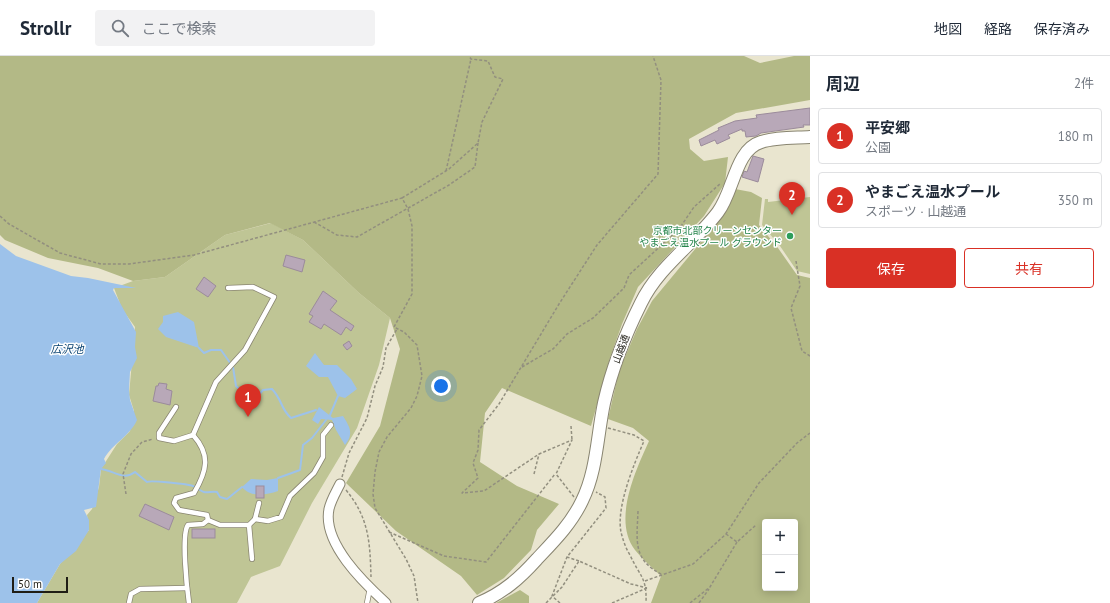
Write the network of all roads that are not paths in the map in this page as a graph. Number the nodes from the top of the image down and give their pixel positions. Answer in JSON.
{"nodes":[{"id":1,"x":810,"y":137,"type":"edge"},
{"id":2,"x":228,"y":288,"type":"dead end"},
{"id":3,"x":176,"y":407,"type":"dead end"},
{"id":4,"x":331,"y":425,"type":"dead end"},
{"id":5,"x":193,"y":435,"type":"junction"},
{"id":6,"x":340,"y":484,"type":"road end"},
{"id":7,"x":259,"y":503,"type":"dead end"},
{"id":8,"x":255,"y":519,"type":"junction"},
{"id":9,"x":208,"y":520,"type":"junction"},
{"id":10,"x":249,"y":525,"type":"junction"},
{"id":11,"x":252,"y":559,"type":"dead end"},
{"id":12,"x":187,"y":588,"type":"junction"},
{"id":13,"x":370,"y":588,"type":"junction"},
{"id":14,"x":129,"y":603,"type":"edge"},
{"id":15,"x":189,"y":603,"type":"edge"},
{"id":16,"x":367,"y":603,"type":"edge"},
{"id":17,"x":386,"y":603,"type":"edge"},
{"id":18,"x":479,"y":603,"type":"edge"}],
"edges":[{"from":1,"to":18,"type":"street","name":"山越通"},
{"from":2,"to":5,"type":"lane"},
{"from":3,"to":5,"type":"lane"},
{"from":4,"to":8,"type":"lane"},
{"from":5,"to":9,"type":"lane"},
{"from":6,"to":13,"type":"street"},
{"from":7,"to":8,"type":"lane"},
{"from":8,"to":10,"type":"lane"},
{"from":9,"to":10,"type":"lane"},
{"from":9,"to":12,"type":"lane"},
{"from":10,"to":11,"type":"lane"},
{"from":12,"to":14,"type":"lane"},
{"from":12,"to":15,"type":"lane"},
{"from":13,"to":16,"type":"lane"},
{"from":13,"to":17,"type":"street"}]}
